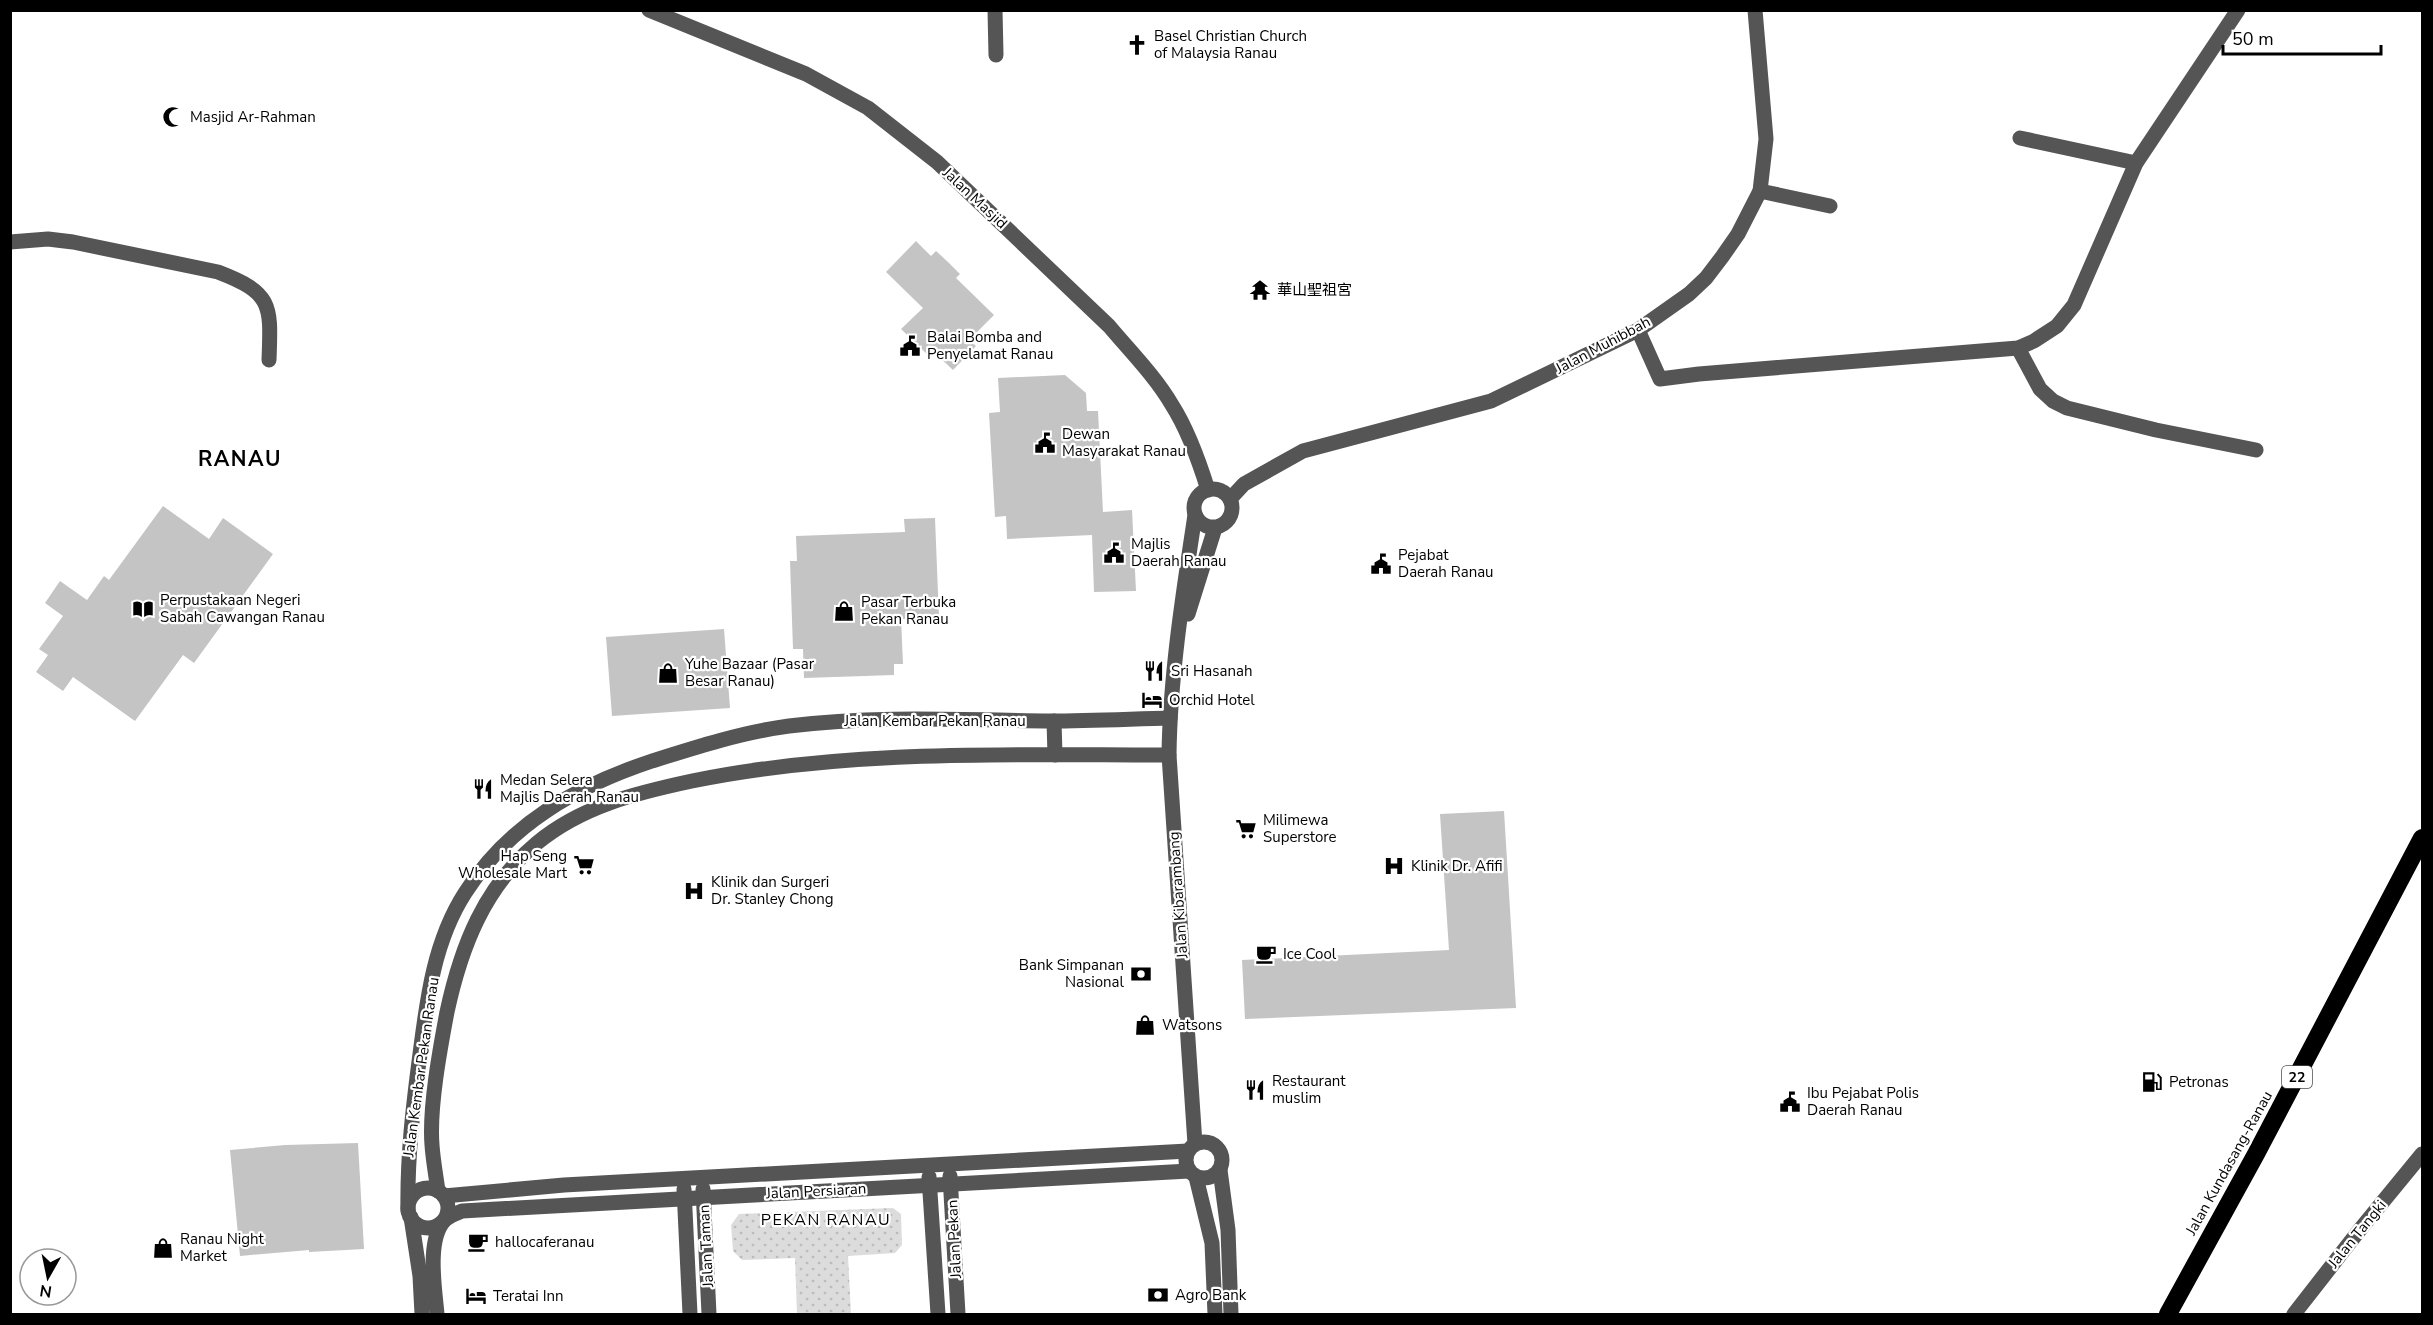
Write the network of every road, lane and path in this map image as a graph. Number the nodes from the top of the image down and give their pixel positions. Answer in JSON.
{"nodes":[{"id":1,"x":649,"y":10,"type":"edge"},
{"id":2,"x":995,"y":10,"type":"edge"},
{"id":3,"x":1755,"y":10,"type":"edge"},
{"id":4,"x":2238,"y":10,"type":"edge"},
{"id":5,"x":996,"y":55,"type":"dead end"},
{"id":6,"x":2020,"y":138,"type":"dead end"},
{"id":7,"x":2136,"y":164,"type":"junction"},
{"id":8,"x":1760,"y":191,"type":"junction"},
{"id":9,"x":1830,"y":206,"type":"dead end"},
{"id":10,"x":10,"y":242,"type":"edge"},
{"id":11,"x":1638,"y":330,"type":"junction"},
{"id":12,"x":2018,"y":348,"type":"junction"},
{"id":13,"x":269,"y":360,"type":"dead end"},
{"id":14,"x":2256,"y":450,"type":"dead end"},
{"id":15,"x":1208,"y":490,"type":"junction"},
{"id":16,"x":1230,"y":499,"type":"junction"},
{"id":17,"x":1195,"y":515,"type":"junction"},
{"id":18,"x":1215,"y":528,"type":"junction"},
{"id":19,"x":1178,"y":646,"type":"junction"},
{"id":20,"x":1170,"y":718,"type":"junction"},
{"id":21,"x":1054,"y":721,"type":"junction"},
{"id":22,"x":1055,"y":755,"type":"junction"},
{"id":23,"x":1169,"y":755,"type":"junction"},
{"id":24,"x":2422,"y":838,"type":"edge"},
{"id":25,"x":1192,"y":1148,"type":"junction"},
{"id":26,"x":2422,"y":1154,"type":"edge"},
{"id":27,"x":949,"y":1164,"type":"junction"},
{"id":28,"x":928,"y":1165,"type":"junction"},
{"id":29,"x":1220,"y":1170,"type":"junction"},
{"id":30,"x":1193,"y":1174,"type":"junction"},
{"id":31,"x":702,"y":1177,"type":"junction"},
{"id":32,"x":684,"y":1178,"type":"junction"},
{"id":33,"x":951,"y":1184,"type":"junction"},
{"id":34,"x":929,"y":1185,"type":"junction"},
{"id":35,"x":441,"y":1193,"type":"junction"},
{"id":36,"x":685,"y":1198,"type":"junction"},
{"id":37,"x":703,"y":1198,"type":"junction"},
{"id":38,"x":410,"y":1214,"type":"junction"},
{"id":39,"x":444,"y":1221,"type":"junction"},
{"id":40,"x":422,"y":1314,"type":"edge"},
{"id":41,"x":437,"y":1314,"type":"edge"},
{"id":42,"x":690,"y":1314,"type":"edge"},
{"id":43,"x":709,"y":1314,"type":"edge"},
{"id":44,"x":938,"y":1314,"type":"edge"},
{"id":45,"x":958,"y":1314,"type":"edge"},
{"id":46,"x":1215,"y":1314,"type":"edge"},
{"id":47,"x":1231,"y":1314,"type":"edge"},
{"id":48,"x":2168,"y":1314,"type":"edge"},
{"id":49,"x":2294,"y":1314,"type":"edge"}],
"edges":[{"from":1,"to":15,"type":"street","name":"Jalan Masjid"},
{"from":2,"to":5,"type":"street"},
{"from":3,"to":8,"type":"street","name":"Jalan Muhibbah"},
{"from":4,"to":7,"type":"street"},
{"from":6,"to":7,"type":"street"},
{"from":7,"to":12,"type":"street"},
{"from":8,"to":9,"type":"street"},
{"from":8,"to":11,"type":"street","name":"Jalan Muhibbah"},
{"from":10,"to":13,"type":"street"},
{"from":11,"to":12,"type":"street"},
{"from":11,"to":16,"type":"street","name":"Jalan Muhibbah"},
{"from":12,"to":14,"type":"street"},
{"from":15,"to":16,"type":"street"},
{"from":15,"to":17,"type":"street"},
{"from":16,"to":18,"type":"street"},
{"from":17,"to":18,"type":"street"},
{"from":17,"to":19,"type":"street","name":"Jalan Kibarambang"},
{"from":18,"to":19,"type":"street","name":"Jalan Kibarambang"},
{"from":19,"to":20,"type":"street","name":"Jalan Kibarambang"},
{"from":20,"to":21,"type":"street","name":"Jalan Kembar Pekan Ranau"},
{"from":20,"to":23,"type":"street","name":"Jalan Kibarambang"},
{"from":21,"to":22,"type":"street"},
{"from":21,"to":38,"type":"street","name":"Jalan Kembar Pekan Ranau"},
{"from":22,"to":23,"type":"street","name":"Jalan Kembar Pekan Ranau"},
{"from":22,"to":35,"type":"street","name":"Jalan Kembar Pekan Ranau"},
{"from":23,"to":25,"type":"street","name":"Jalan Kibarambang"},
{"from":24,"to":48,"type":"highway","name":"Jalan Kundasang-Ranau","number":"22"},
{"from":25,"to":27,"type":"street","name":"Jalan Persiaran"},
{"from":25,"to":29,"type":"street"},
{"from":25,"to":30,"type":"street"},
{"from":26,"to":49,"type":"street","name":"Jalan Tangki"},
{"from":27,"to":28,"type":"street","name":"Jalan Persiaran"},
{"from":27,"to":33,"type":"street","name":"Jalan Pekan"},
{"from":28,"to":31,"type":"street","name":"Jalan Persiaran"},
{"from":28,"to":34,"type":"street","name":"Jalan Pekan"},
{"from":29,"to":30,"type":"street"},
{"from":29,"to":47,"type":"street"},
{"from":30,"to":33,"type":"street","name":"Jalan Persiaran"},
{"from":30,"to":46,"type":"street"},
{"from":31,"to":32,"type":"street","name":"Jalan Persiaran"},
{"from":31,"to":37,"type":"street","name":"Jalan Taman"},
{"from":32,"to":35,"type":"street","name":"Jalan Persiaran"},
{"from":32,"to":36,"type":"street","name":"Jalan Taman"},
{"from":33,"to":34,"type":"street","name":"Jalan Persiaran"},
{"from":33,"to":45,"type":"street","name":"Jalan Pekan"},
{"from":34,"to":37,"type":"street","name":"Jalan Persiaran"},
{"from":34,"to":44,"type":"street","name":"Jalan Pekan"},
{"from":35,"to":38,"type":"street"},
{"from":35,"to":39,"type":"street"},
{"from":36,"to":37,"type":"street","name":"Jalan Persiaran"},
{"from":36,"to":39,"type":"street","name":"Jalan Persiaran"},
{"from":36,"to":42,"type":"street","name":"Jalan Taman"},
{"from":37,"to":43,"type":"street","name":"Jalan Taman"},
{"from":38,"to":39,"type":"street"},
{"from":38,"to":40,"type":"street","name":"Jalan Kembar Pekan Ranau"},
{"from":39,"to":41,"type":"street"}]}
